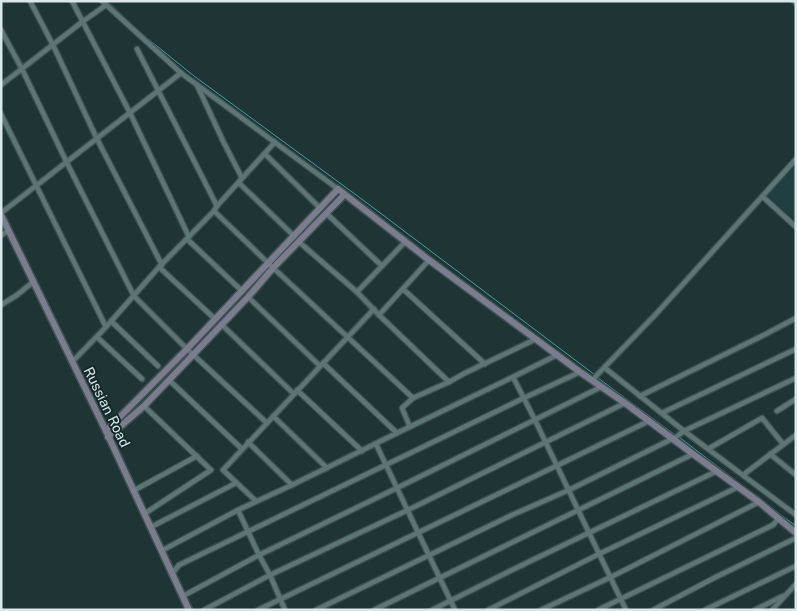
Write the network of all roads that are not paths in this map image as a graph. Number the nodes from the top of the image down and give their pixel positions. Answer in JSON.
{"nodes":[{"id":1,"x":30,"y":1,"type":"edge"},
{"id":2,"x":72,"y":1,"type":"edge"},
{"id":3,"x":104,"y":3,"type":"edge"},
{"id":4,"x":82,"y":22,"type":"junction"},
{"id":5,"x":1,"y":30,"type":"edge"},
{"id":6,"x":53,"y":45,"type":"junction"},
{"id":7,"x":137,"y":50,"type":"dead end"},
{"id":8,"x":22,"y":69,"type":"junction"},
{"id":9,"x":181,"y":72,"type":"junction"},
{"id":10,"x":196,"y":84,"type":"junction"},
{"id":11,"x":1,"y":85,"type":"edge"},
{"id":12,"x":158,"y":90,"type":"junction"},
{"id":13,"x":130,"y":113,"type":"junction"},
{"id":14,"x":1,"y":114,"type":"edge"},
{"id":15,"x":97,"y":138,"type":"junction"},
{"id":16,"x":275,"y":142,"type":"junction"},
{"id":17,"x":265,"y":154,"type":"junction"},
{"id":18,"x":796,"y":159,"type":"edge"},
{"id":19,"x":67,"y":162,"type":"junction"},
{"id":20,"x":242,"y":178,"type":"junction"},
{"id":21,"x":239,"y":183,"type":"junction"},
{"id":22,"x":36,"y":186,"type":"junction"},
{"id":23,"x":338,"y":189,"type":"junction"},
{"id":24,"x":344,"y":195,"type":"junction"},
{"id":25,"x":762,"y":197,"type":"junction"},
{"id":26,"x":216,"y":208,"type":"junction"},
{"id":27,"x":320,"y":208,"type":"junction"},
{"id":28,"x":1,"y":214,"type":"edge"},
{"id":29,"x":326,"y":214,"type":"junction"},
{"id":30,"x":796,"y":227,"type":"edge"},
{"id":31,"x":9,"y":231,"type":"junction"},
{"id":32,"x":1,"y":235,"type":"edge"},
{"id":33,"x":294,"y":236,"type":"junction"},
{"id":34,"x":188,"y":238,"type":"junction"},
{"id":35,"x":299,"y":242,"type":"junction"},
{"id":36,"x":405,"y":242,"type":"junction"},
{"id":37,"x":429,"y":260,"type":"junction"},
{"id":38,"x":271,"y":265,"type":"junction"},
{"id":39,"x":160,"y":266,"type":"junction"},
{"id":40,"x":382,"y":266,"type":"junction"},
{"id":41,"x":33,"y":282,"type":"junction"},
{"id":42,"x":403,"y":290,"type":"junction"},
{"id":43,"x":242,"y":291,"type":"junction"},
{"id":44,"x":356,"y":292,"type":"junction"},
{"id":45,"x":134,"y":296,"type":"junction"},
{"id":46,"x":248,"y":297,"type":"junction"},
{"id":47,"x":1,"y":305,"type":"edge"},
{"id":48,"x":374,"y":309,"type":"junction"},
{"id":49,"x":379,"y":315,"type":"junction"},
{"id":50,"x":796,"y":318,"type":"edge"},
{"id":51,"x":111,"y":321,"type":"junction"},
{"id":52,"x":218,"y":322,"type":"junction"},
{"id":53,"x":106,"y":327,"type":"junction"},
{"id":54,"x":97,"y":336,"type":"junction"},
{"id":55,"x":348,"y":337,"type":"junction"},
{"id":56,"x":536,"y":339,"type":"junction"},
{"id":57,"x":796,"y":348,"type":"edge"},
{"id":58,"x":187,"y":349,"type":"junction"},
{"id":59,"x":193,"y":354,"type":"junction"},
{"id":60,"x":557,"y":355,"type":"junction"},
{"id":61,"x":72,"y":362,"type":"junction"},
{"id":62,"x":485,"y":364,"type":"junction"},
{"id":63,"x":321,"y":365,"type":"junction"},
{"id":64,"x":158,"y":366,"type":"dead end"},
{"id":65,"x":604,"y":369,"type":"junction"},
{"id":66,"x":580,"y":372,"type":"junction"},
{"id":67,"x":513,"y":377,"type":"junction"},
{"id":68,"x":142,"y":378,"type":"dead end"},
{"id":69,"x":796,"y":378,"type":"edge"},
{"id":70,"x":169,"y":380,"type":"junction"},
{"id":71,"x":594,"y":380,"type":"junction"},
{"id":72,"x":449,"y":382,"type":"junction"},
{"id":73,"x":601,"y":387,"type":"junction"},
{"id":74,"x":295,"y":392,"type":"junction"},
{"id":75,"x":640,"y":396,"type":"junction"},
{"id":76,"x":413,"y":398,"type":"junction"},
{"id":77,"x":524,"y":398,"type":"junction"},
{"id":78,"x":796,"y":399,"type":"edge"},
{"id":79,"x":626,"y":403,"type":"junction"},
{"id":80,"x":144,"y":406,"type":"junction"},
{"id":81,"x":777,"y":411,"type":"dead end"},
{"id":82,"x":662,"y":413,"type":"junction"},
{"id":83,"x":273,"y":416,"type":"junction"},
{"id":84,"x":535,"y":420,"type":"junction"},
{"id":85,"x":649,"y":420,"type":"junction"},
{"id":86,"x":267,"y":423,"type":"junction"},
{"id":87,"x":410,"y":427,"type":"junction"},
{"id":88,"x":684,"y":431,"type":"junction"},
{"id":89,"x":397,"y":433,"type":"junction"},
{"id":90,"x":107,"y":434,"type":"junction"},
{"id":91,"x":675,"y":437,"type":"junction"},
{"id":92,"x":795,"y":437,"type":"edge"},
{"id":93,"x":248,"y":442,"type":"junction"},
{"id":94,"x":546,"y":442,"type":"junction"},
{"id":95,"x":376,"y":444,"type":"junction"},
{"id":96,"x":783,"y":444,"type":"junction"},
{"id":97,"x":708,"y":449,"type":"junction"},
{"id":98,"x":242,"y":450,"type":"junction"},
{"id":99,"x":362,"y":450,"type":"junction"},
{"id":100,"x":693,"y":454,"type":"junction"},
{"id":101,"x":770,"y":454,"type":"junction"},
{"id":102,"x":197,"y":456,"type":"junction"},
{"id":103,"x":386,"y":464,"type":"junction"},
{"id":104,"x":557,"y":465,"type":"junction"},
{"id":105,"x":327,"y":468,"type":"junction"},
{"id":106,"x":717,"y":471,"type":"junction"},
{"id":107,"x":743,"y":475,"type":"junction"},
{"id":108,"x":796,"y":475,"type":"edge"},
{"id":109,"x":236,"y":483,"type":"junction"},
{"id":110,"x":292,"y":485,"type":"junction"},
{"id":111,"x":738,"y":487,"type":"junction"},
{"id":112,"x":397,"y":488,"type":"junction"},
{"id":113,"x":569,"y":490,"type":"junction"},
{"id":114,"x":133,"y":491,"type":"junction"},
{"id":115,"x":256,"y":501,"type":"junction"},
{"id":116,"x":759,"y":502,"type":"junction"},
{"id":117,"x":238,"y":510,"type":"junction"},
{"id":118,"x":408,"y":510,"type":"junction"},
{"id":119,"x":579,"y":511,"type":"junction"},
{"id":120,"x":144,"y":514,"type":"junction"},
{"id":121,"x":796,"y":515,"type":"edge"},
{"id":122,"x":779,"y":518,"type":"junction"},
{"id":123,"x":151,"y":527,"type":"junction"},
{"id":124,"x":248,"y":532,"type":"junction"},
{"id":125,"x":419,"y":533,"type":"junction"},
{"id":126,"x":589,"y":533,"type":"junction"},
{"id":127,"x":796,"y":533,"type":"edge"},
{"id":128,"x":796,"y":538,"type":"edge"},
{"id":129,"x":161,"y":551,"type":"junction"},
{"id":130,"x":599,"y":554,"type":"junction"},
{"id":131,"x":259,"y":555,"type":"junction"},
{"id":132,"x":429,"y":555,"type":"junction"},
{"id":133,"x":796,"y":566,"type":"edge"},
{"id":134,"x":172,"y":574,"type":"junction"},
{"id":135,"x":270,"y":575,"type":"junction"},
{"id":136,"x":611,"y":577,"type":"junction"},
{"id":137,"x":441,"y":578,"type":"junction"},
{"id":138,"x":796,"y":584,"type":"edge"},
{"id":139,"x":786,"y":594,"type":"junction"},
{"id":140,"x":183,"y":596,"type":"junction"},
{"id":141,"x":280,"y":599,"type":"junction"},
{"id":142,"x":621,"y":599,"type":"junction"},
{"id":143,"x":451,"y":601,"type":"junction"},
{"id":144,"x":189,"y":610,"type":"edge"},
{"id":145,"x":204,"y":610,"type":"edge"},
{"id":146,"x":258,"y":610,"type":"edge"},
{"id":147,"x":285,"y":610,"type":"edge"},
{"id":148,"x":316,"y":610,"type":"edge"},
{"id":149,"x":374,"y":610,"type":"edge"},
{"id":150,"x":432,"y":610,"type":"edge"},
{"id":151,"x":455,"y":610,"type":"edge"},
{"id":152,"x":488,"y":610,"type":"edge"},
{"id":153,"x":541,"y":610,"type":"edge"},
{"id":154,"x":598,"y":610,"type":"edge"},
{"id":155,"x":626,"y":610,"type":"edge"},
{"id":156,"x":653,"y":610,"type":"edge"},
{"id":157,"x":706,"y":610,"type":"edge"},
{"id":158,"x":755,"y":610,"type":"edge"},
{"id":159,"x":772,"y":610,"type":"edge"}],
"edges":[{"from":1,"to":6,"type":"street"},
{"from":2,"to":4,"type":"street"},
{"from":3,"to":4,"type":"street"},
{"from":3,"to":9,"type":"street"},
{"from":4,"to":6,"type":"street"},
{"from":4,"to":13,"type":"street"},
{"from":5,"to":8,"type":"street"},
{"from":6,"to":8,"type":"street"},
{"from":6,"to":15,"type":"street"},
{"from":7,"to":12,"type":"street"},
{"from":8,"to":11,"type":"street"},
{"from":8,"to":19,"type":"street"},
{"from":9,"to":10,"type":"street"},
{"from":9,"to":12,"type":"street"},
{"from":10,"to":16,"type":"street"},
{"from":10,"to":20,"type":"street"},
{"from":12,"to":13,"type":"street"},
{"from":12,"to":26,"type":"street"},
{"from":13,"to":15,"type":"street"},
{"from":13,"to":34,"type":"street"},
{"from":14,"to":22,"type":"street"},
{"from":15,"to":19,"type":"street"},
{"from":15,"to":39,"type":"street"},
{"from":16,"to":17,"type":"street"},
{"from":16,"to":23,"type":"street"},
{"from":17,"to":20,"type":"street"},
{"from":17,"to":27,"type":"street"},
{"from":18,"to":25,"type":"street"},
{"from":19,"to":22,"type":"street"},
{"from":19,"to":45,"type":"street"},
{"from":20,"to":21,"type":"street"},
{"from":21,"to":26,"type":"street"},
{"from":21,"to":33,"type":"street"},
{"from":22,"to":28,"type":"street"},
{"from":22,"to":53,"type":"street"},
{"from":23,"to":24,"type":"street"},
{"from":23,"to":27,"type":"street"},
{"from":24,"to":29,"type":"street"},
{"from":24,"to":36,"type":"street"},
{"from":25,"to":30,"type":"street"},
{"from":25,"to":65,"type":"street"},
{"from":26,"to":34,"type":"street"},
{"from":26,"to":38,"type":"street"},
{"from":27,"to":33,"type":"street"},
{"from":28,"to":31,"type":"street","name":"Russian Road"},
{"from":29,"to":35,"type":"street"},
{"from":29,"to":40,"type":"street"},
{"from":31,"to":32,"type":"street"},
{"from":31,"to":41,"type":"street","name":"Russian Road"},
{"from":33,"to":38,"type":"street"},
{"from":34,"to":39,"type":"street"},
{"from":34,"to":43,"type":"street"},
{"from":35,"to":38,"type":"street"},
{"from":35,"to":44,"type":"street"},
{"from":36,"to":37,"type":"street"},
{"from":36,"to":40,"type":"street"},
{"from":37,"to":42,"type":"street"},
{"from":37,"to":56,"type":"street"},
{"from":38,"to":43,"type":"street"},
{"from":38,"to":46,"type":"street"},
{"from":38,"to":55,"type":"street"},
{"from":39,"to":45,"type":"street"},
{"from":39,"to":52,"type":"street"},
{"from":40,"to":44,"type":"street"},
{"from":41,"to":47,"type":"street"},
{"from":41,"to":61,"type":"street","name":"Russian Road"},
{"from":42,"to":49,"type":"street"},
{"from":42,"to":62,"type":"street"},
{"from":43,"to":52,"type":"street"},
{"from":44,"to":48,"type":"street"},
{"from":45,"to":51,"type":"street"},
{"from":45,"to":58,"type":"street"},
{"from":46,"to":52,"type":"street"},
{"from":46,"to":63,"type":"street"},
{"from":48,"to":49,"type":"street"},
{"from":48,"to":55,"type":"street"},
{"from":49,"to":72,"type":"street"},
{"from":50,"to":75,"type":"street"},
{"from":51,"to":53,"type":"street"},
{"from":51,"to":64,"type":"street"},
{"from":52,"to":58,"type":"street"},
{"from":52,"to":59,"type":"street"},
{"from":52,"to":74,"type":"street"},
{"from":53,"to":54,"type":"street"},
{"from":54,"to":61,"type":"street"},
{"from":54,"to":68,"type":"street"},
{"from":55,"to":63,"type":"street"},
{"from":55,"to":76,"type":"street"},
{"from":56,"to":60,"type":"street"},
{"from":56,"to":62,"type":"street"},
{"from":57,"to":82,"type":"street"},
{"from":58,"to":59,"type":"street"},
{"from":58,"to":90,"type":"street"},
{"from":59,"to":70,"type":"street"},
{"from":59,"to":86,"type":"street"},
{"from":60,"to":66,"type":"street"},
{"from":60,"to":67,"type":"street"},
{"from":61,"to":90,"type":"street","name":"Russian Road"},
{"from":62,"to":72,"type":"street"},
{"from":63,"to":74,"type":"street"},
{"from":63,"to":89,"type":"street"},
{"from":65,"to":71,"type":"street"},
{"from":65,"to":75,"type":"street"},
{"from":66,"to":71,"type":"street"},
{"from":66,"to":77,"type":"street"},
{"from":67,"to":77,"type":"street"},
{"from":67,"to":87,"type":"street"},
{"from":69,"to":88,"type":"street"},
{"from":70,"to":80,"type":"street"},
{"from":70,"to":98,"type":"street"},
{"from":71,"to":73,"type":"street"},
{"from":72,"to":76,"type":"street"},
{"from":73,"to":79,"type":"street"},
{"from":73,"to":84,"type":"street"},
{"from":74,"to":83,"type":"street"},
{"from":74,"to":99,"type":"street"},
{"from":75,"to":82,"type":"street"},
{"from":76,"to":87,"type":"street"},
{"from":77,"to":84,"type":"street"},
{"from":77,"to":103,"type":"street"},
{"from":78,"to":81,"type":"street"},
{"from":79,"to":85,"type":"street"},
{"from":79,"to":94,"type":"street"},
{"from":80,"to":90,"type":"street"},
{"from":80,"to":102,"type":"street"},
{"from":82,"to":88,"type":"street"},
{"from":83,"to":86,"type":"street"},
{"from":83,"to":105,"type":"street"},
{"from":84,"to":94,"type":"street"},
{"from":84,"to":112,"type":"street"},
{"from":85,"to":91,"type":"street"},
{"from":85,"to":104,"type":"street"},
{"from":86,"to":93,"type":"street"},
{"from":87,"to":89,"type":"street"},
{"from":88,"to":91,"type":"street"},
{"from":88,"to":97,"type":"street"},
{"from":89,"to":95,"type":"street"},
{"from":90,"to":114,"type":"street","name":"Russian Road"},
{"from":91,"to":100,"type":"street"},
{"from":91,"to":113,"type":"street"},
{"from":92,"to":96,"type":"street"},
{"from":93,"to":98,"type":"street"},
{"from":93,"to":110,"type":"street"},
{"from":94,"to":104,"type":"street"},
{"from":94,"to":118,"type":"street"},
{"from":95,"to":99,"type":"street"},
{"from":95,"to":103,"type":"street"},
{"from":96,"to":97,"type":"street"},
{"from":96,"to":101,"type":"street"},
{"from":97,"to":107,"type":"street"},
{"from":98,"to":109,"type":"street"},
{"from":99,"to":105,"type":"street"},
{"from":100,"to":106,"type":"street"},
{"from":100,"to":119,"type":"street"},
{"from":101,"to":107,"type":"street"},
{"from":101,"to":108,"type":"street"},
{"from":102,"to":114,"type":"street"},
{"from":102,"to":120,"type":"street"},
{"from":103,"to":112,"type":"street"},
{"from":103,"to":124,"type":"street"},
{"from":104,"to":113,"type":"street"},
{"from":104,"to":125,"type":"street"},
{"from":105,"to":110,"type":"street"},
{"from":106,"to":111,"type":"street"},
{"from":106,"to":126,"type":"street"},
{"from":107,"to":121,"type":"street"},
{"from":109,"to":115,"type":"street"},
{"from":109,"to":123,"type":"street"},
{"from":110,"to":115,"type":"street"},
{"from":111,"to":116,"type":"street"},
{"from":111,"to":130,"type":"street"},
{"from":112,"to":118,"type":"street"},
{"from":112,"to":131,"type":"street"},
{"from":113,"to":119,"type":"street"},
{"from":113,"to":132,"type":"street"},
{"from":114,"to":120,"type":"street","name":"Russian Road"},
{"from":115,"to":117,"type":"street"},
{"from":116,"to":122,"type":"street"},
{"from":116,"to":136,"type":"street"},
{"from":117,"to":124,"type":"street"},
{"from":117,"to":129,"type":"street"},
{"from":118,"to":125,"type":"street"},
{"from":118,"to":135,"type":"street"},
{"from":119,"to":126,"type":"street"},
{"from":119,"to":137,"type":"street"},
{"from":120,"to":123,"type":"street","name":"Russian Road"},
{"from":122,"to":127,"type":"street"},
{"from":122,"to":142,"type":"street"},
{"from":123,"to":129,"type":"street","name":"Russian Road"},
{"from":124,"to":131,"type":"street"},
{"from":124,"to":134,"type":"street"},
{"from":125,"to":132,"type":"street"},
{"from":125,"to":141,"type":"street"},
{"from":126,"to":130,"type":"street"},
{"from":126,"to":143,"type":"street"},
{"from":128,"to":156,"type":"street"},
{"from":129,"to":134,"type":"street","name":"Russian Road"},
{"from":130,"to":136,"type":"street"},
{"from":130,"to":152,"type":"street"},
{"from":131,"to":135,"type":"street"},
{"from":131,"to":140,"type":"street"},
{"from":132,"to":137,"type":"street"},
{"from":132,"to":148,"type":"street"},
{"from":133,"to":157,"type":"street"},
{"from":134,"to":140,"type":"street","name":"Russian Road"},
{"from":135,"to":141,"type":"street"},
{"from":135,"to":145,"type":"street"},
{"from":136,"to":142,"type":"street"},
{"from":136,"to":153,"type":"street"},
{"from":137,"to":143,"type":"street"},
{"from":137,"to":149,"type":"street"},
{"from":138,"to":139,"type":"street"},
{"from":139,"to":158,"type":"street"},
{"from":139,"to":159,"type":"street"},
{"from":140,"to":144,"type":"street","name":"Russian Road"},
{"from":141,"to":146,"type":"street"},
{"from":141,"to":147,"type":"street"},
{"from":142,"to":154,"type":"street"},
{"from":142,"to":155,"type":"street"},
{"from":143,"to":150,"type":"street"},
{"from":143,"to":151,"type":"street"}]}
